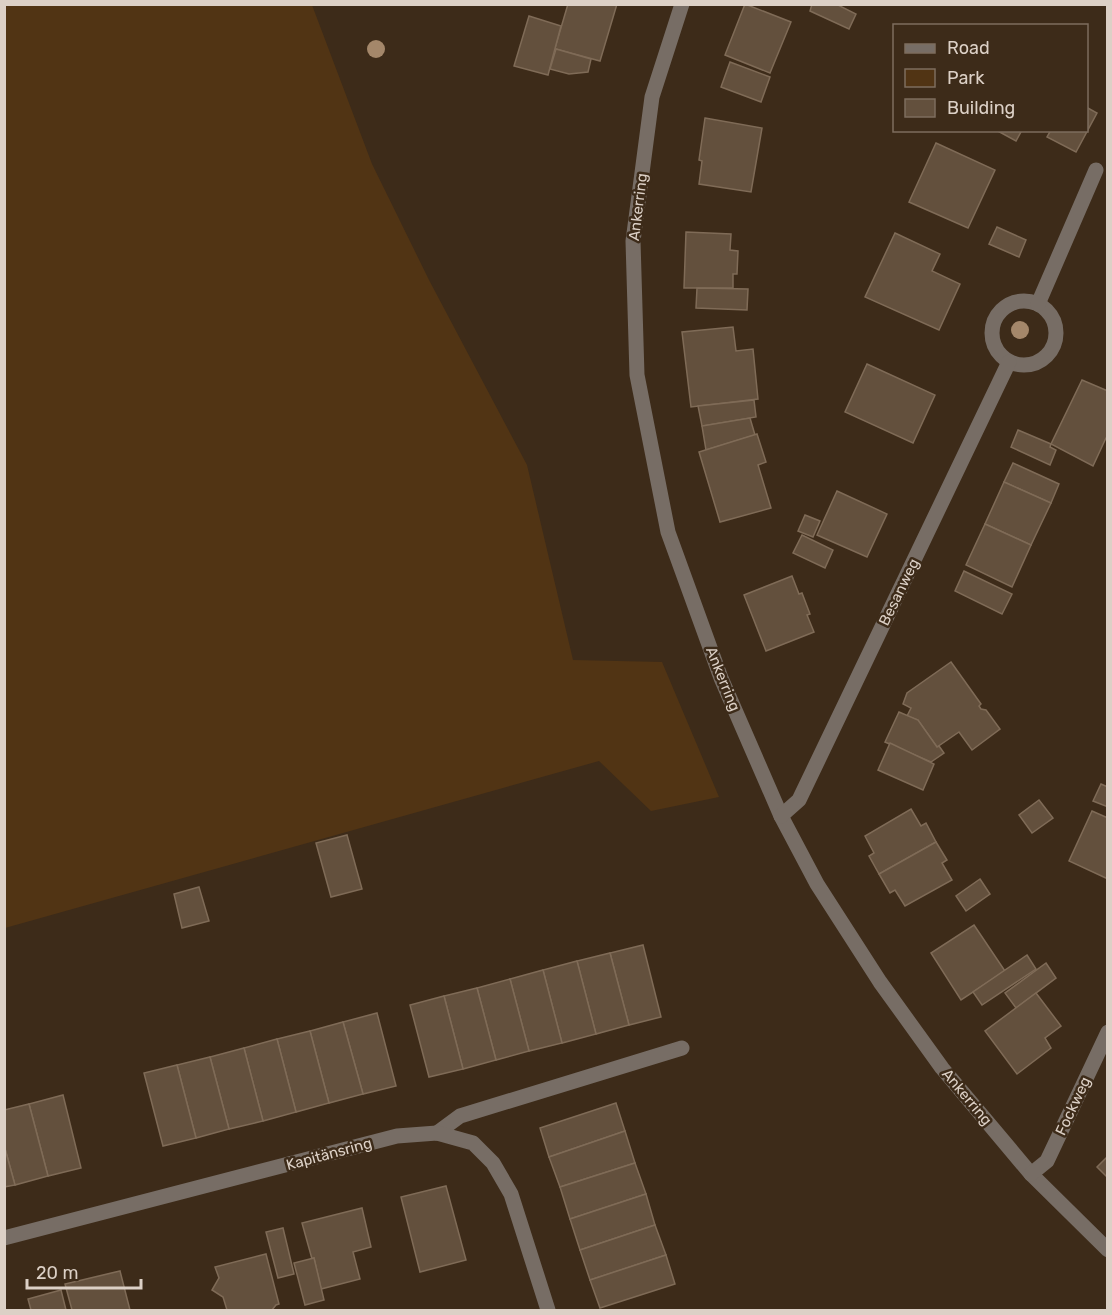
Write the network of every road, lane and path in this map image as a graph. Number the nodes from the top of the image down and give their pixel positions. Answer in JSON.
{"nodes":[{"id":1,"x":681,"y":5,"type":"edge"},
{"id":2,"x":1096,"y":170,"type":"dead end"},
{"id":3,"x":1038,"y":304,"type":"junction"},
{"id":4,"x":1009,"y":362,"type":"junction"},
{"id":5,"x":781,"y":816,"type":"junction"},
{"id":6,"x":1107,"y":1032,"type":"edge"},
{"id":7,"x":682,"y":1048,"type":"dead end"},
{"id":8,"x":437,"y":1133,"type":"junction"},
{"id":9,"x":1031,"y":1174,"type":"junction"},
{"id":10,"x":4,"y":1238,"type":"edge"},
{"id":11,"x":1107,"y":1250,"type":"edge"},
{"id":12,"x":548,"y":1311,"type":"edge"}],
"edges":[{"from":1,"to":5,"type":"street","name":"Ankerring"},
{"from":2,"to":3,"type":"street"},
{"from":3,"to":4,"type":"street"},
{"from":3,"to":4,"type":"street"},
{"from":4,"to":5,"type":"street","name":"Besanweg"},
{"from":5,"to":9,"type":"street","name":"Ankerring"},
{"from":6,"to":9,"type":"street","name":"Fockweg"},
{"from":7,"to":8,"type":"street"},
{"from":8,"to":10,"type":"street","name":"Kapitänsring"},
{"from":8,"to":12,"type":"street","name":"Kapitänsring"},
{"from":9,"to":11,"type":"street","name":"Ankerring"}]}
